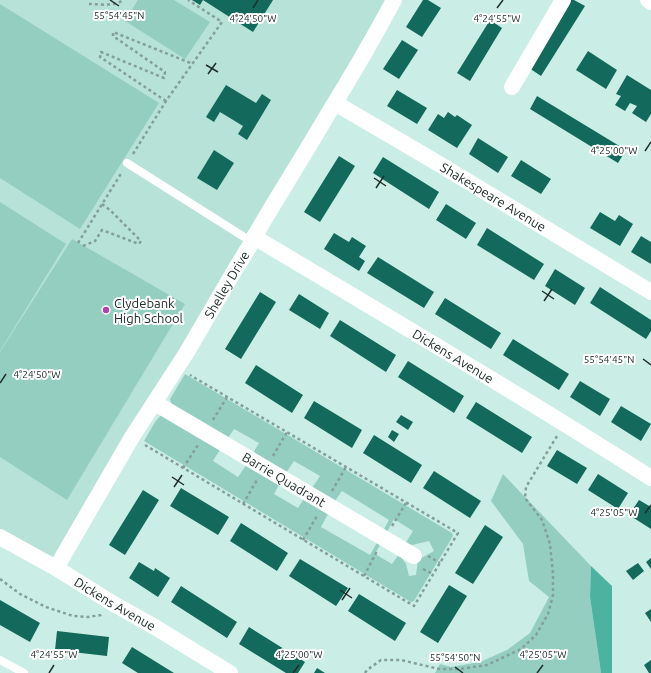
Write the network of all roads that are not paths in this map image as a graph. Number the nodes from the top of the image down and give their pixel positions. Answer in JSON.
{"nodes":[{"id":1,"x":394,"y":0,"type":"edge"},
{"id":2,"x":563,"y":0,"type":"edge"},
{"id":3,"x":648,"y":0,"type":"edge"},
{"id":4,"x":651,"y":2,"type":"edge"},
{"id":5,"x":512,"y":87,"type":"dead end"},
{"id":6,"x":335,"y":102,"type":"junction"},
{"id":7,"x":127,"y":164,"type":"dead end"},
{"id":8,"x":253,"y":240,"type":"junction"},
{"id":9,"x":651,"y":292,"type":"edge"},
{"id":10,"x":155,"y":403,"type":"junction"},
{"id":11,"x":651,"y":478,"type":"edge"},
{"id":12,"x":0,"y":537,"type":"edge"},
{"id":13,"x":414,"y":556,"type":"dead end"},
{"id":14,"x":56,"y":568,"type":"junction"},
{"id":15,"x":0,"y":660,"type":"edge"},
{"id":16,"x":24,"y":673,"type":"edge"},
{"id":17,"x":230,"y":673,"type":"edge"}],
"edges":[{"from":1,"to":6,"type":"street","name":"Shelley Drive"},
{"from":2,"to":5,"type":"street"},
{"from":3,"to":4,"type":"street"},
{"from":6,"to":8,"type":"street","name":"Shelley Drive"},
{"from":6,"to":9,"type":"street","name":"Shakespeare Avenue"},
{"from":7,"to":8,"type":"lane"},
{"from":8,"to":10,"type":"street","name":"Shelley Drive"},
{"from":8,"to":11,"type":"street","name":"Dickens Avenue"},
{"from":10,"to":13,"type":"street","name":"Barrie Quadrant"},
{"from":10,"to":14,"type":"street","name":"Shelley Drive"},
{"from":12,"to":14,"type":"street","name":"Dickens Avenue"},
{"from":14,"to":17,"type":"street","name":"Dickens Avenue"},
{"from":15,"to":16,"type":"lane"}]}
